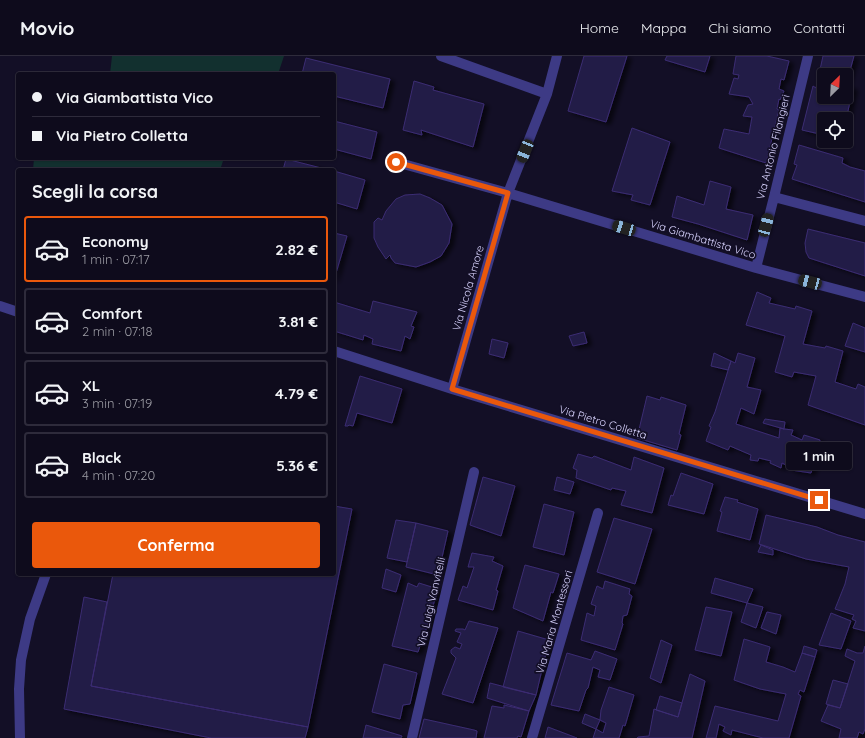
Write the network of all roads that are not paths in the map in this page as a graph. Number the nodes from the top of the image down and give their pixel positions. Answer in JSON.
{"nodes":[{"id":1,"x":441,"y":56,"type":"edge"},
{"id":2,"x":558,"y":56,"type":"edge"},
{"id":3,"x":808,"y":56,"type":"edge"},
{"id":4,"x":547,"y":94,"type":"junction"},
{"id":5,"x":396,"y":162,"type":"dead end"},
{"id":6,"x":508,"y":193,"type":"junction"},
{"id":7,"x":774,"y":197,"type":"junction"},
{"id":8,"x":865,"y":221,"type":"edge"},
{"id":9,"x":756,"y":268,"type":"junction"},
{"id":10,"x":865,"y":297,"type":"edge"},
{"id":11,"x":0,"y":306,"type":"edge"},
{"id":12,"x":16,"y":311,"type":"edge"},
{"id":13,"x":336,"y":352,"type":"edge"},
{"id":14,"x":452,"y":389,"type":"junction"},
{"id":15,"x":474,"y":472,"type":"dead end"},
{"id":16,"x":598,"y":513,"type":"dead end"},
{"id":17,"x":865,"y":514,"type":"edge"},
{"id":18,"x":45,"y":576,"type":"edge"},
{"id":19,"x":20,"y":738,"type":"edge"},
{"id":20,"x":412,"y":738,"type":"edge"},
{"id":21,"x":532,"y":738,"type":"edge"}],
"edges":[{"from":1,"to":4,"type":"street"},
{"from":2,"to":4,"type":"street","name":"Via Nicola Amore"},
{"from":3,"to":7,"type":"street","name":"Via Antonio Filangieri"},
{"from":4,"to":6,"type":"street","name":"Via Nicola Amore"},
{"from":5,"to":6,"type":"street","name":"Via Giambattista Vico"},
{"from":6,"to":9,"type":"street","name":"Via Giambattista Vico"},
{"from":6,"to":14,"type":"street","name":"Via Nicola Amore"},
{"from":7,"to":8,"type":"street"},
{"from":7,"to":9,"type":"street","name":"Via Antonio Filangieri"},
{"from":9,"to":10,"type":"street","name":"Via Giambattista Vico"},
{"from":11,"to":12,"type":"street"},
{"from":13,"to":14,"type":"street","name":"Via Pietro Colletta"},
{"from":14,"to":17,"type":"street","name":"Via Pietro Colletta"},
{"from":15,"to":20,"type":"street","name":"Via Luigi Vanvitelli"},
{"from":16,"to":21,"type":"street","name":"Via Maria Montessori"},
{"from":18,"to":19,"type":"street"}]}
